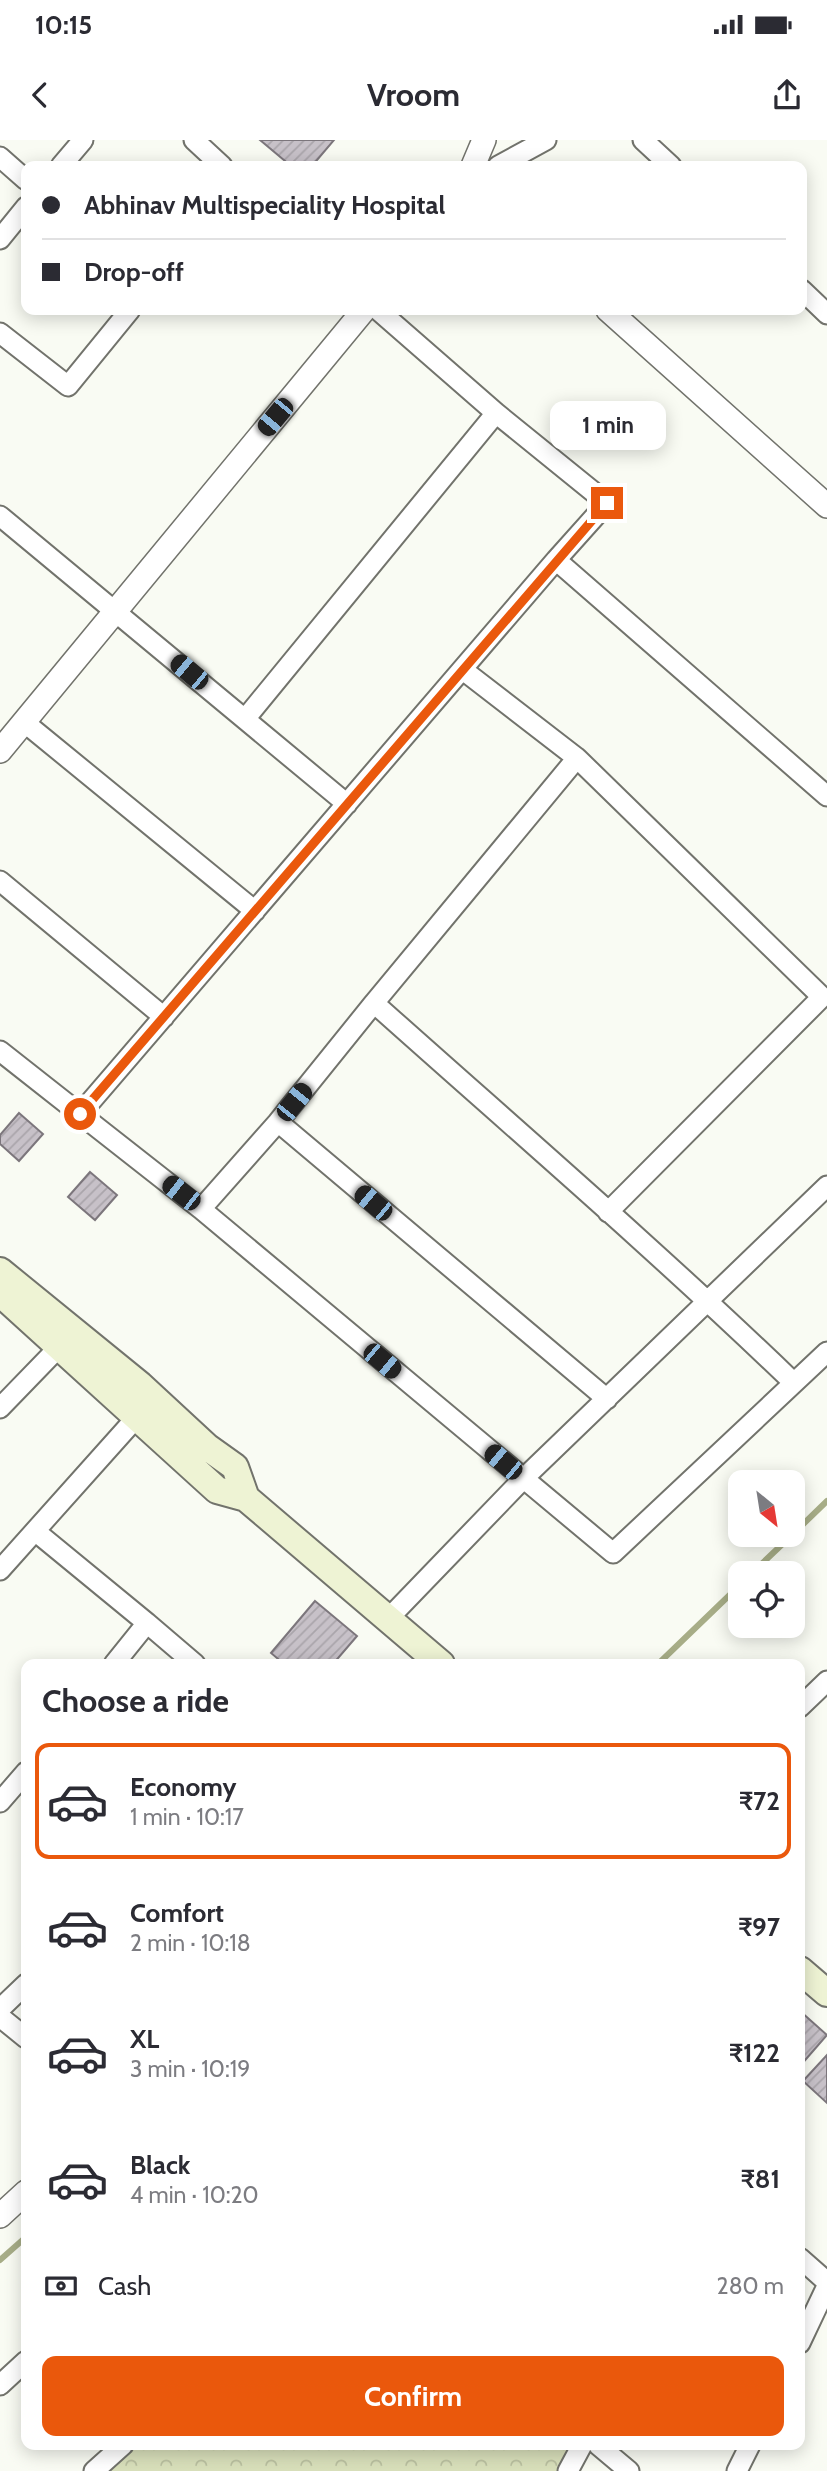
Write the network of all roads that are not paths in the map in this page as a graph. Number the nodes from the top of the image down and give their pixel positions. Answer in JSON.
{"nodes":[{"id":1,"x":83,"y":140,"type":"edge"},
{"id":2,"x":194,"y":140,"type":"edge"},
{"id":3,"x":484,"y":140,"type":"edge"},
{"id":4,"x":546,"y":140,"type":"edge"},
{"id":5,"x":643,"y":140,"type":"edge"},
{"id":6,"x":0,"y":157,"type":"edge"},
{"id":7,"x":65,"y":161,"type":"edge"},
{"id":8,"x":217,"y":161,"type":"edge"},
{"id":9,"x":475,"y":161,"type":"edge"},
{"id":10,"x":507,"y":161,"type":"edge"},
{"id":11,"x":666,"y":161,"type":"edge"},
{"id":12,"x":21,"y":176,"type":"edge"},
{"id":13,"x":21,"y":213,"type":"edge"},
{"id":14,"x":0,"y":239,"type":"edge"},
{"id":15,"x":807,"y":295,"type":"edge"},
{"id":16,"x":827,"y":314,"type":"edge"},
{"id":17,"x":126,"y":315,"type":"edge"},
{"id":18,"x":360,"y":315,"type":"edge"},
{"id":19,"x":384,"y":315,"type":"edge"},
{"id":20,"x":614,"y":315,"type":"edge"},
{"id":21,"x":0,"y":332,"type":"edge"},
{"id":22,"x":496,"y":413,"type":"junction"},
{"id":23,"x":827,"y":506,"type":"edge"},
{"id":24,"x":0,"y":516,"type":"edge"},
{"id":25,"x":556,"y":560,"type":"junction"},
{"id":26,"x":116,"y":611,"type":"junction"},
{"id":27,"x":463,"y":670,"type":"junction"},
{"id":28,"x":244,"y":719,"type":"junction"},
{"id":29,"x":24,"y":722,"type":"junction"},
{"id":30,"x":0,"y":751,"type":"edge"},
{"id":31,"x":577,"y":758,"type":"junction"},
{"id":32,"x":827,"y":796,"type":"edge"},
{"id":33,"x":347,"y":804,"type":"junction"},
{"id":34,"x":0,"y":881,"type":"edge"},
{"id":35,"x":255,"y":911,"type":"junction"},
{"id":36,"x":825,"y":995,"type":"edge"},
{"id":37,"x":374,"y":1003,"type":"junction"},
{"id":38,"x":164,"y":1017,"type":"junction"},
{"id":39,"x":0,"y":1051,"type":"edge"},
{"id":40,"x":80,"y":1114,"type":"junction"},
{"id":41,"x":278,"y":1122,"type":"junction"},
{"id":42,"x":827,"y":1186,"type":"edge"},
{"id":43,"x":201,"y":1209,"type":"junction"},
{"id":44,"x":608,"y":1212,"type":"junction"},
{"id":45,"x":0,"y":1271,"type":"edge"},
{"id":46,"x":0,"y":1293,"type":"edge"},
{"id":47,"x":708,"y":1301,"type":"junction"},
{"id":48,"x":60,"y":1346,"type":"junction"},
{"id":49,"x":827,"y":1352,"type":"edge"},
{"id":50,"x":794,"y":1383,"type":"junction"},
{"id":51,"x":607,"y":1399,"type":"junction"},
{"id":52,"x":146,"y":1407,"type":"junction"},
{"id":53,"x":0,"y":1408,"type":"edge"},
{"id":54,"x":523,"y":1479,"type":"junction"},
{"id":55,"x":35,"y":1531,"type":"junction"},
{"id":56,"x":0,"y":1570,"type":"edge"},
{"id":57,"x":388,"y":1619,"type":"junction"},
{"id":58,"x":147,"y":1623,"type":"junction"},
{"id":59,"x":118,"y":1659,"type":"edge"},
{"id":60,"x":189,"y":1659,"type":"edge"},
{"id":61,"x":435,"y":1659,"type":"edge"},
{"id":62,"x":827,"y":1681,"type":"edge"},
{"id":63,"x":805,"y":1702,"type":"edge"},
{"id":64,"x":21,"y":1778,"type":"edge"},
{"id":65,"x":0,"y":1802,"type":"edge"},
{"id":66,"x":805,"y":1974,"type":"edge"},
{"id":67,"x":21,"y":1989,"type":"edge"},
{"id":68,"x":827,"y":1993,"type":"edge"},
{"id":69,"x":0,"y":2009,"type":"edge"},
{"id":70,"x":0,"y":2017,"type":"edge"},
{"id":71,"x":21,"y":2034,"type":"edge"},
{"id":72,"x":805,"y":2263,"type":"edge"},
{"id":73,"x":827,"y":2284,"type":"edge"},
{"id":74,"x":805,"y":2332,"type":"edge"},
{"id":75,"x":21,"y":2366,"type":"edge"},
{"id":76,"x":0,"y":2385,"type":"edge"},
{"id":77,"x":117,"y":2450,"type":"edge"},
{"id":78,"x":579,"y":2450,"type":"edge"},
{"id":79,"x":604,"y":2450,"type":"edge"},
{"id":80,"x":748,"y":2450,"type":"edge"},
{"id":81,"x":94,"y":2471,"type":"edge"},
{"id":82,"x":568,"y":2471,"type":"edge"},
{"id":83,"x":629,"y":2471,"type":"edge"},
{"id":84,"x":737,"y":2471,"type":"edge"}],
"edges":[{"from":1,"to":7,"type":"street"},
{"from":2,"to":8,"type":"street"},
{"from":3,"to":9,"type":"street"},
{"from":4,"to":10,"type":"street"},
{"from":5,"to":11,"type":"street"},
{"from":6,"to":12,"type":"street"},
{"from":13,"to":14,"type":"street"},
{"from":15,"to":16,"type":"street"},
{"from":17,"to":21,"type":"street"},
{"from":18,"to":26,"type":"street"},
{"from":19,"to":22,"type":"street"},
{"from":20,"to":23,"type":"street"},
{"from":22,"to":25,"type":"street"},
{"from":22,"to":28,"type":"street"},
{"from":24,"to":26,"type":"street"},
{"from":25,"to":27,"type":"street"},
{"from":25,"to":32,"type":"street"},
{"from":26,"to":28,"type":"street"},
{"from":26,"to":29,"type":"street"},
{"from":27,"to":31,"type":"street"},
{"from":27,"to":33,"type":"street"},
{"from":28,"to":33,"type":"street"},
{"from":29,"to":30,"type":"street"},
{"from":29,"to":35,"type":"street"},
{"from":31,"to":36,"type":"street"},
{"from":31,"to":37,"type":"street"},
{"from":33,"to":35,"type":"street"},
{"from":34,"to":38,"type":"street"},
{"from":35,"to":38,"type":"street"},
{"from":36,"to":44,"type":"street"},
{"from":37,"to":41,"type":"street"},
{"from":37,"to":44,"type":"street"},
{"from":38,"to":40,"type":"street"},
{"from":39,"to":40,"type":"street"},
{"from":40,"to":43,"type":"street"},
{"from":41,"to":43,"type":"street"},
{"from":41,"to":51,"type":"street"},
{"from":42,"to":47,"type":"street"},
{"from":43,"to":54,"type":"street"},
{"from":44,"to":47,"type":"street"},
{"from":45,"to":52,"type":"main road"},
{"from":46,"to":48,"type":"main road"},
{"from":47,"to":50,"type":"street"},
{"from":47,"to":51,"type":"street"},
{"from":48,"to":52,"type":"main road"},
{"from":48,"to":53,"type":"street"},
{"from":49,"to":50,"type":"street"},
{"from":50,"to":54,"type":"street"},
{"from":51,"to":54,"type":"street"},
{"from":52,"to":55,"type":"street"},
{"from":52,"to":57,"type":"main road"},
{"from":54,"to":57,"type":"street"},
{"from":55,"to":56,"type":"street"},
{"from":55,"to":58,"type":"street"},
{"from":57,"to":61,"type":"main road"},
{"from":58,"to":59,"type":"street"},
{"from":58,"to":60,"type":"street"},
{"from":62,"to":63,"type":"street"},
{"from":64,"to":65,"type":"street"},
{"from":66,"to":68,"type":"main road"},
{"from":67,"to":69,"type":"street"},
{"from":70,"to":71,"type":"street"},
{"from":72,"to":73,"type":"street"},
{"from":73,"to":74,"type":"street"},
{"from":75,"to":76,"type":"street"},
{"from":77,"to":81,"type":"street"},
{"from":78,"to":82,"type":"street"},
{"from":79,"to":83,"type":"street"},
{"from":80,"to":84,"type":"street"}]}
